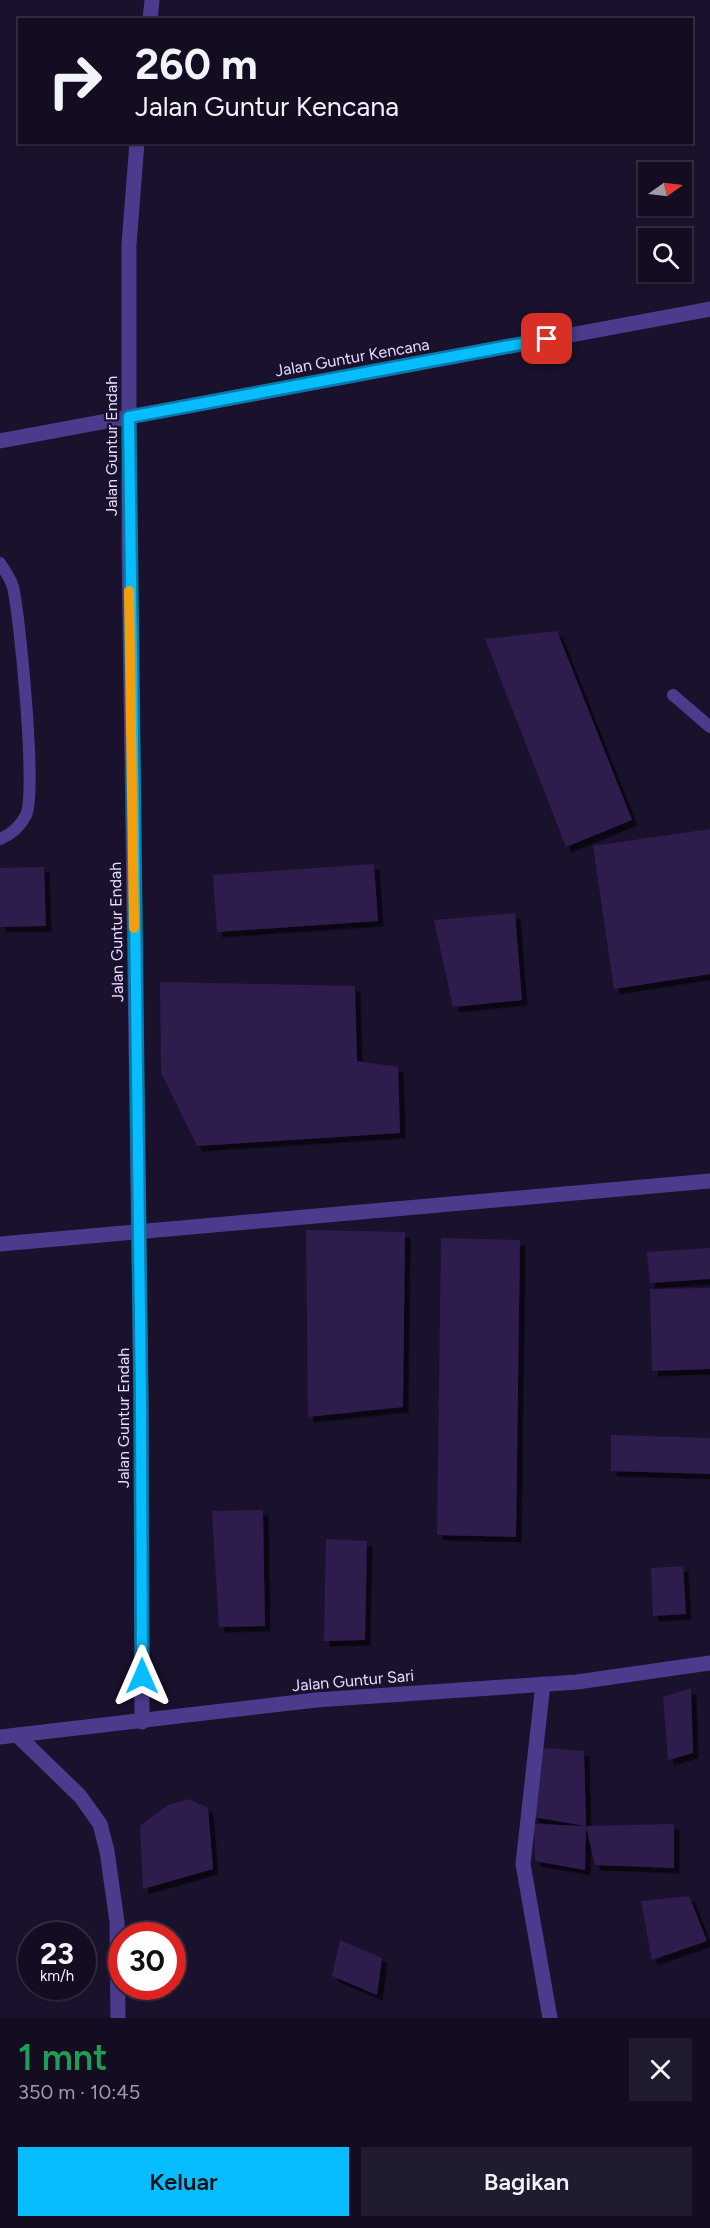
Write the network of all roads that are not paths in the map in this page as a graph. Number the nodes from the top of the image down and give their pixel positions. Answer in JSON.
{"nodes":[{"id":1,"x":152,"y":0,"type":"edge"},
{"id":2,"x":150,"y":18,"type":"edge"},
{"id":3,"x":138,"y":144,"type":"edge"},
{"id":4,"x":710,"y":309,"type":"edge"},
{"id":5,"x":129,"y":417,"type":"junction"},
{"id":6,"x":0,"y":441,"type":"edge"},
{"id":7,"x":0,"y":563,"type":"edge"},
{"id":8,"x":673,"y":695,"type":"dead end"},
{"id":9,"x":710,"y":727,"type":"edge"},
{"id":10,"x":0,"y":839,"type":"edge"},
{"id":11,"x":710,"y":1181,"type":"edge"},
{"id":12,"x":139,"y":1230,"type":"junction"},
{"id":13,"x":0,"y":1244,"type":"edge"},
{"id":14,"x":710,"y":1663,"type":"edge"},
{"id":15,"x":543,"y":1684,"type":"junction"},
{"id":16,"x":142,"y":1722,"type":"junction"},
{"id":17,"x":17,"y":1735,"type":"junction"},
{"id":18,"x":0,"y":1737,"type":"edge"},
{"id":19,"x":118,"y":2018,"type":"edge"},
{"id":20,"x":550,"y":2018,"type":"edge"}],
"edges":[{"from":1,"to":2,"type":"street"},
{"from":3,"to":5,"type":"street","name":"Jalan Guntur Endah"},
{"from":4,"to":5,"type":"street","name":"Jalan Guntur Kencana"},
{"from":5,"to":6,"type":"street","name":"Jalan Guntur Kencana"},
{"from":5,"to":12,"type":"street","name":"Jalan Guntur Endah"},
{"from":7,"to":10,"type":"lane"},
{"from":8,"to":9,"type":"lane"},
{"from":11,"to":12,"type":"street"},
{"from":12,"to":13,"type":"street"},
{"from":12,"to":16,"type":"street","name":"Jalan Guntur Endah"},
{"from":14,"to":15,"type":"street","name":"Jalan Guntur Sari"},
{"from":15,"to":16,"type":"street","name":"Jalan Guntur Sari"},
{"from":15,"to":20,"type":"street"},
{"from":16,"to":17,"type":"street","name":"Jalan Guntur Sari"},
{"from":17,"to":18,"type":"street","name":"Jalan Guntur Sari"},
{"from":17,"to":19,"type":"street"}]}
